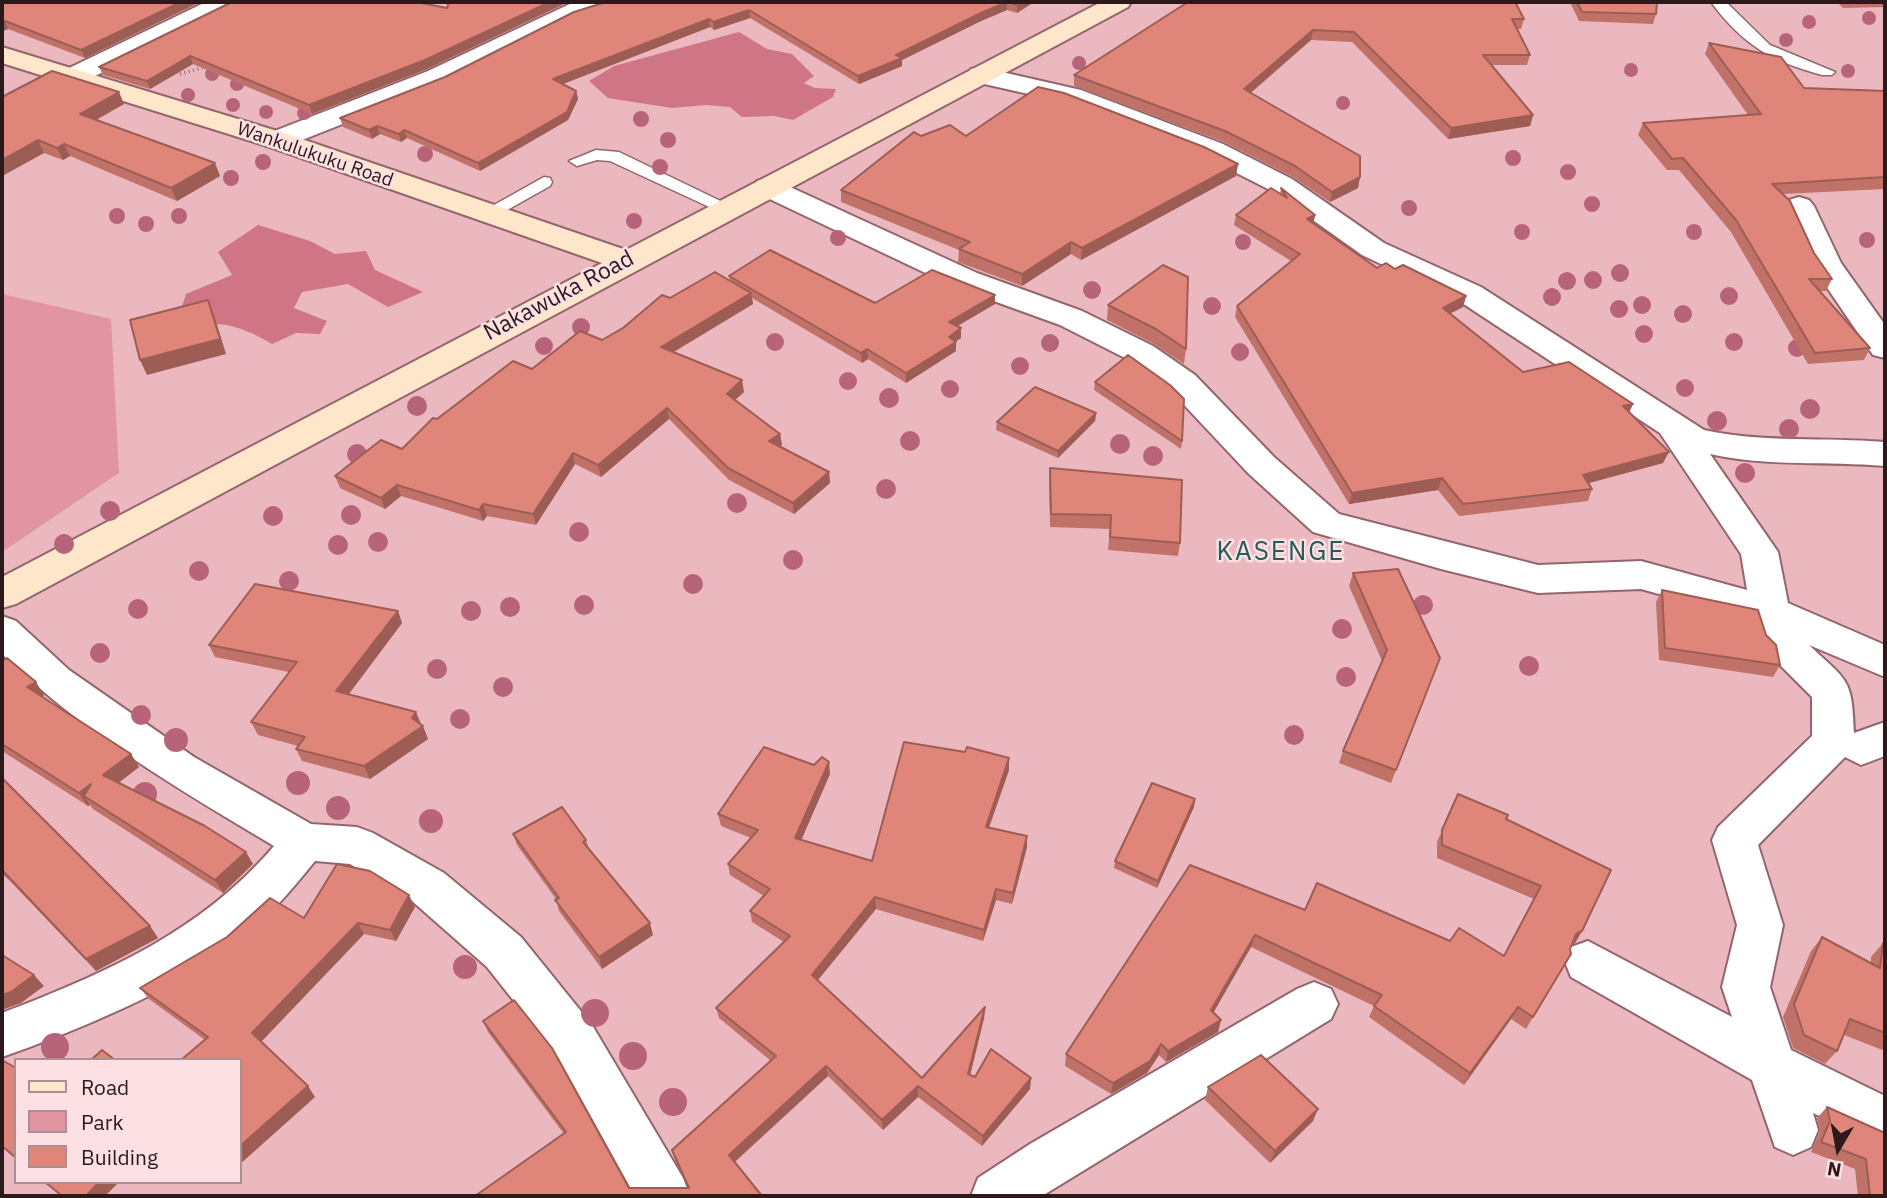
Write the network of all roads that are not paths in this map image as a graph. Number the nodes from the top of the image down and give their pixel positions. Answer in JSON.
{"nodes":[{"id":1,"x":225,"y":2,"type":"edge"},
{"id":2,"x":598,"y":2,"type":"edge"},
{"id":3,"x":1119,"y":2,"type":"edge"},
{"id":4,"x":1718,"y":2,"type":"edge"},
{"id":5,"x":2,"y":55,"type":"edge"},
{"id":6,"x":1827,"y":72,"type":"dead end"},
{"id":7,"x":980,"y":75,"type":"junction"},
{"id":8,"x":72,"y":76,"type":"junction"},
{"id":9,"x":277,"y":140,"type":"junction"},
{"id":10,"x":577,"y":161,"type":"dead end"},
{"id":11,"x":544,"y":182,"type":"dead end"},
{"id":12,"x":767,"y":187,"type":"junction"},
{"id":13,"x":1799,"y":206,"type":"dead end"},
{"id":14,"x":726,"y":208,"type":"junction"},
{"id":15,"x":487,"y":214,"type":"junction"},
{"id":16,"x":627,"y":261,"type":"junction"},
{"id":17,"x":1885,"y":348,"type":"edge"},
{"id":18,"x":1674,"y":427,"type":"junction"},
{"id":19,"x":1885,"y":454,"type":"edge"},
{"id":20,"x":2,"y":594,"type":"edge"},
{"id":21,"x":1770,"y":611,"type":"junction"},
{"id":22,"x":2,"y":631,"type":"edge"},
{"id":23,"x":1885,"y":662,"type":"edge"},
{"id":24,"x":304,"y":842,"type":"junction"},
{"id":25,"x":1588,"y":962,"type":"dead end"},
{"id":26,"x":1314,"y":1004,"type":"dead end"},
{"id":27,"x":2,"y":1035,"type":"edge"},
{"id":28,"x":1885,"y":1121,"type":"edge"},
{"id":29,"x":1793,"y":1130,"type":"dead end"},
{"id":30,"x":664,"y":1196,"type":"edge"},
{"id":31,"x":997,"y":1196,"type":"edge"}],
"edges":[{"from":1,"to":8,"type":"street"},
{"from":2,"to":9,"type":"street"},
{"from":3,"to":7,"type":"main road","name":"Nakawuka Road"},
{"from":4,"to":6,"type":"lane"},
{"from":5,"to":8,"type":"main road","name":"Wankulukuku Road"},
{"from":7,"to":12,"type":"main road","name":"Nakawuka Road"},
{"from":7,"to":18,"type":"street"},
{"from":8,"to":9,"type":"main road","name":"Wankulukuku Road"},
{"from":9,"to":15,"type":"main road","name":"Wankulukuku Road"},
{"from":10,"to":14,"type":"lane"},
{"from":11,"to":15,"type":"lane"},
{"from":12,"to":14,"type":"main road","name":"Nakawuka Road"},
{"from":12,"to":21,"type":"street"},
{"from":13,"to":17,"type":"street"},
{"from":14,"to":16,"type":"main road","name":"Nakawuka Road"},
{"from":15,"to":16,"type":"main road","name":"Wankulukuku Road"},
{"from":16,"to":20,"type":"main road","name":"Nakawuka Road"},
{"from":18,"to":19,"type":"street"},
{"from":18,"to":21,"type":"street"},
{"from":21,"to":23,"type":"street"},
{"from":21,"to":29,"type":"street"},
{"from":22,"to":24,"type":"street"},
{"from":24,"to":27,"type":"street"},
{"from":24,"to":30,"type":"street"},
{"from":25,"to":28,"type":"street"},
{"from":26,"to":31,"type":"street"}]}
